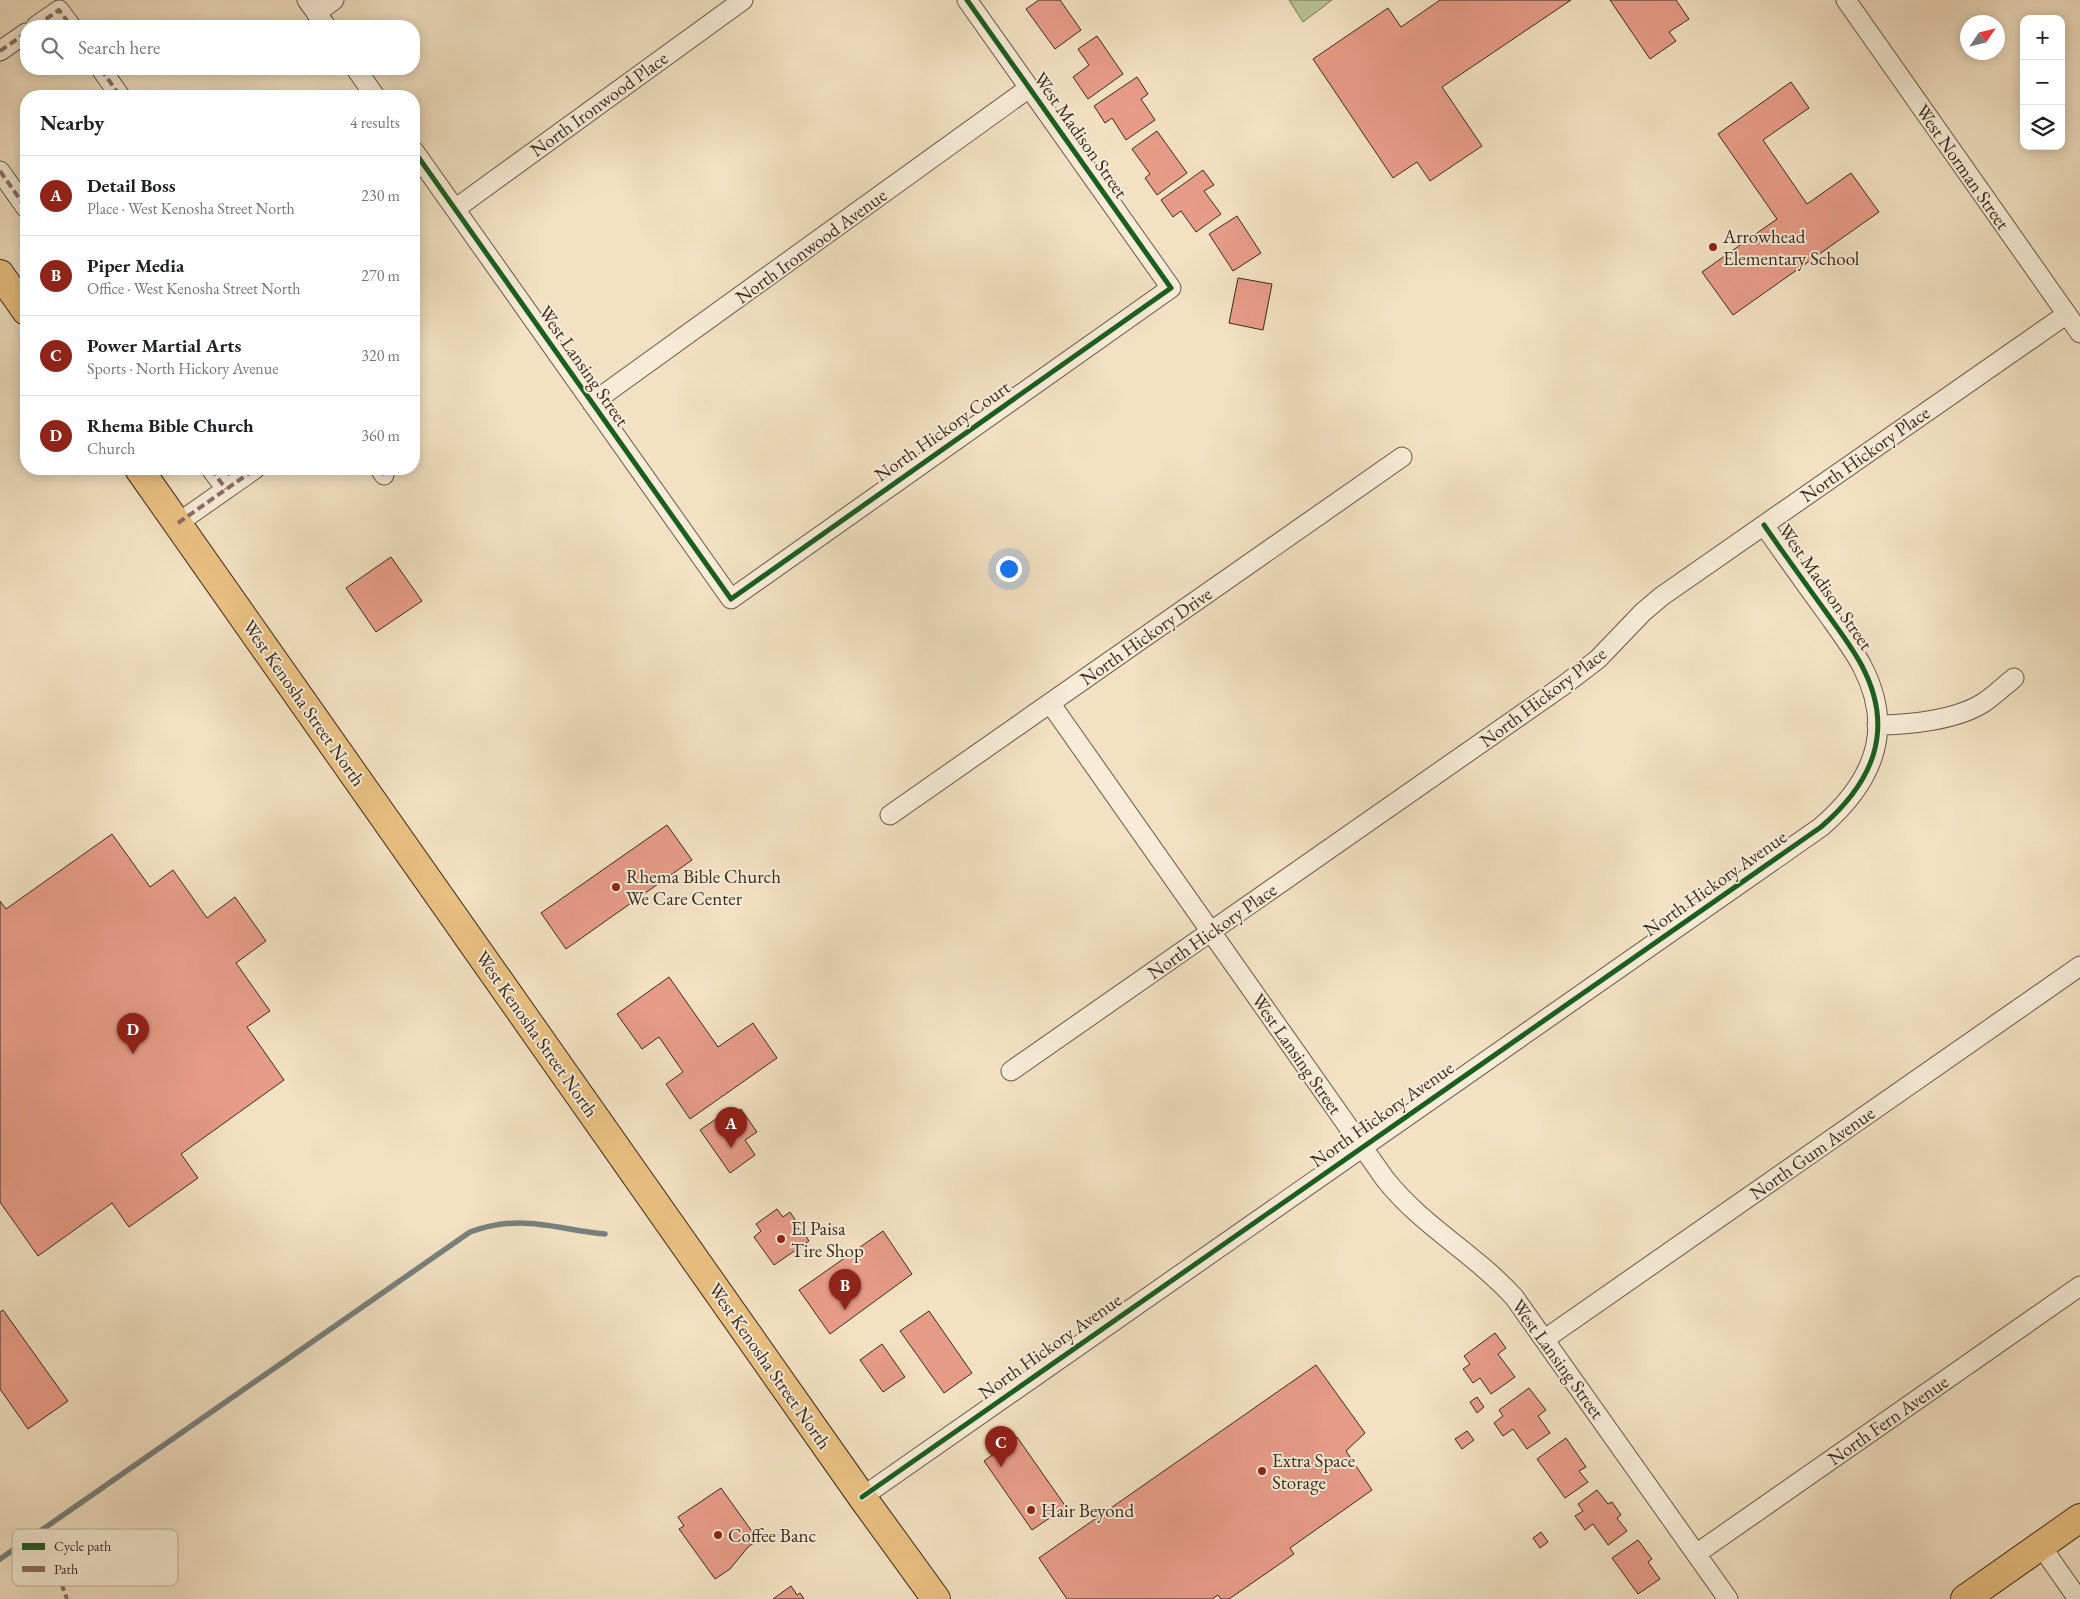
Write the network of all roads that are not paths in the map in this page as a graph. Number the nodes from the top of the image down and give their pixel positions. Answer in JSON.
{"nodes":[{"id":1,"x":334,"y":0,"type":"edge"},
{"id":2,"x":743,"y":0,"type":"edge"},
{"id":3,"x":967,"y":0,"type":"edge"},
{"id":4,"x":1846,"y":0,"type":"edge"},
{"id":5,"x":316,"y":13,"type":"edge"},
{"id":6,"x":45,"y":20,"type":"edge"},
{"id":7,"x":66,"y":20,"type":"edge"},
{"id":8,"x":20,"y":37,"type":"edge"},
{"id":9,"x":0,"y":51,"type":"edge"},
{"id":10,"x":104,"y":75,"type":"edge"},
{"id":11,"x":360,"y":75,"type":"edge"},
{"id":12,"x":1029,"y":88,"type":"junction"},
{"id":13,"x":116,"y":90,"type":"edge"},
{"id":14,"x":371,"y":90,"type":"edge"},
{"id":15,"x":420,"y":159,"type":"edge"},
{"id":16,"x":0,"y":171,"type":"edge"},
{"id":17,"x":20,"y":199,"type":"edge"},
{"id":18,"x":455,"y":209,"type":"junction"},
{"id":19,"x":0,"y":274,"type":"edge"},
{"id":20,"x":1170,"y":288,"type":"joint"},
{"id":21,"x":20,"y":302,"type":"edge"},
{"id":22,"x":2066,"y":314,"type":"junction"},
{"id":23,"x":2080,"y":333,"type":"edge"},
{"id":24,"x":592,"y":403,"type":"junction"},
{"id":25,"x":1402,"y":457,"type":"dead end"},
{"id":26,"x":143,"y":475,"type":"edge"},
{"id":27,"x":216,"y":475,"type":"edge"},
{"id":28,"x":246,"y":475,"type":"edge"},
{"id":29,"x":226,"y":489,"type":"junction"},
{"id":30,"x":178,"y":523,"type":"junction"},
{"id":31,"x":1764,"y":525,"type":"junction"},
{"id":32,"x":731,"y":599,"type":"joint"},
{"id":33,"x":2014,"y":678,"type":"dead end"},
{"id":34,"x":1050,"y":703,"type":"junction"},
{"id":35,"x":1877,"y":724,"type":"junction"},
{"id":36,"x":890,"y":815,"type":"dead end"},
{"id":37,"x":1211,"y":931,"type":"junction"},
{"id":38,"x":2080,"y":966,"type":"edge"},
{"id":39,"x":1011,"y":1071,"type":"dead end"},
{"id":40,"x":1362,"y":1146,"type":"junction"},
{"id":41,"x":2080,"y":1286,"type":"edge"},
{"id":42,"x":1544,"y":1340,"type":"junction"},
{"id":43,"x":862,"y":1497,"type":"junction"},
{"id":44,"x":2080,"y":1518,"type":"edge"},
{"id":45,"x":2041,"y":1546,"type":"junction"},
{"id":46,"x":1696,"y":1554,"type":"junction"},
{"id":47,"x":935,"y":1599,"type":"edge"},
{"id":48,"x":1728,"y":1599,"type":"edge"},
{"id":49,"x":1966,"y":1599,"type":"edge"},
{"id":50,"x":2078,"y":1599,"type":"edge"}],
"edges":[{"from":1,"to":5,"type":"street"},
{"from":2,"to":18,"type":"street","name":"North Ironwood Place"},
{"from":3,"to":12,"type":"street","name":"West Madison Street"},
{"from":4,"to":22,"type":"street","name":"West Norman Street"},
{"from":6,"to":7,"type":"street"},
{"from":8,"to":9,"type":"street"},
{"from":10,"to":13,"type":"street"},
{"from":11,"to":14,"type":"street"},
{"from":12,"to":20,"type":"street","name":"West Madison Street"},
{"from":12,"to":24,"type":"street","name":"North Ironwood Avenue"},
{"from":15,"to":18,"type":"street","name":"West Lansing Street"},
{"from":16,"to":17,"type":"street"},
{"from":18,"to":24,"type":"street","name":"West Lansing Street"},
{"from":19,"to":21,"type":"main road"},
{"from":20,"to":32,"type":"street","name":"North Hickory Court"},
{"from":22,"to":23,"type":"street","name":"West Norman Street"},
{"from":22,"to":31,"type":"street","name":"North Hickory Place"},
{"from":24,"to":32,"type":"street","name":"West Lansing Street"},
{"from":25,"to":34,"type":"street","name":"North Hickory Drive"},
{"from":26,"to":30,"type":"main road","name":"West Kenosha Street North"},
{"from":27,"to":29,"type":"street"},
{"from":28,"to":29,"type":"street"},
{"from":29,"to":30,"type":"street"},
{"from":30,"to":43,"type":"main road","name":"West Kenosha Street North"},
{"from":31,"to":35,"type":"street","name":"West Madison Street"},
{"from":31,"to":37,"type":"street","name":"North Hickory Place"},
{"from":33,"to":35,"type":"street"},
{"from":34,"to":36,"type":"street","name":"North Hickory Drive"},
{"from":34,"to":37,"type":"street","name":"West Lansing Street"},
{"from":35,"to":40,"type":"street","name":"North Hickory Avenue"},
{"from":37,"to":39,"type":"street","name":"North Hickory Place"},
{"from":37,"to":40,"type":"street","name":"West Lansing Street"},
{"from":38,"to":42,"type":"street","name":"North Gum Avenue"},
{"from":40,"to":42,"type":"street","name":"West Lansing Street"},
{"from":40,"to":43,"type":"street","name":"North Hickory Avenue"},
{"from":41,"to":46,"type":"street","name":"North Fern Avenue"},
{"from":42,"to":46,"type":"street","name":"West Lansing Street"},
{"from":43,"to":47,"type":"main road","name":"West Kenosha Street North"},
{"from":44,"to":45,"type":"main road"},
{"from":45,"to":49,"type":"main road"},
{"from":45,"to":50,"type":"street"},
{"from":46,"to":48,"type":"street","name":"West Lansing Street"}]}
